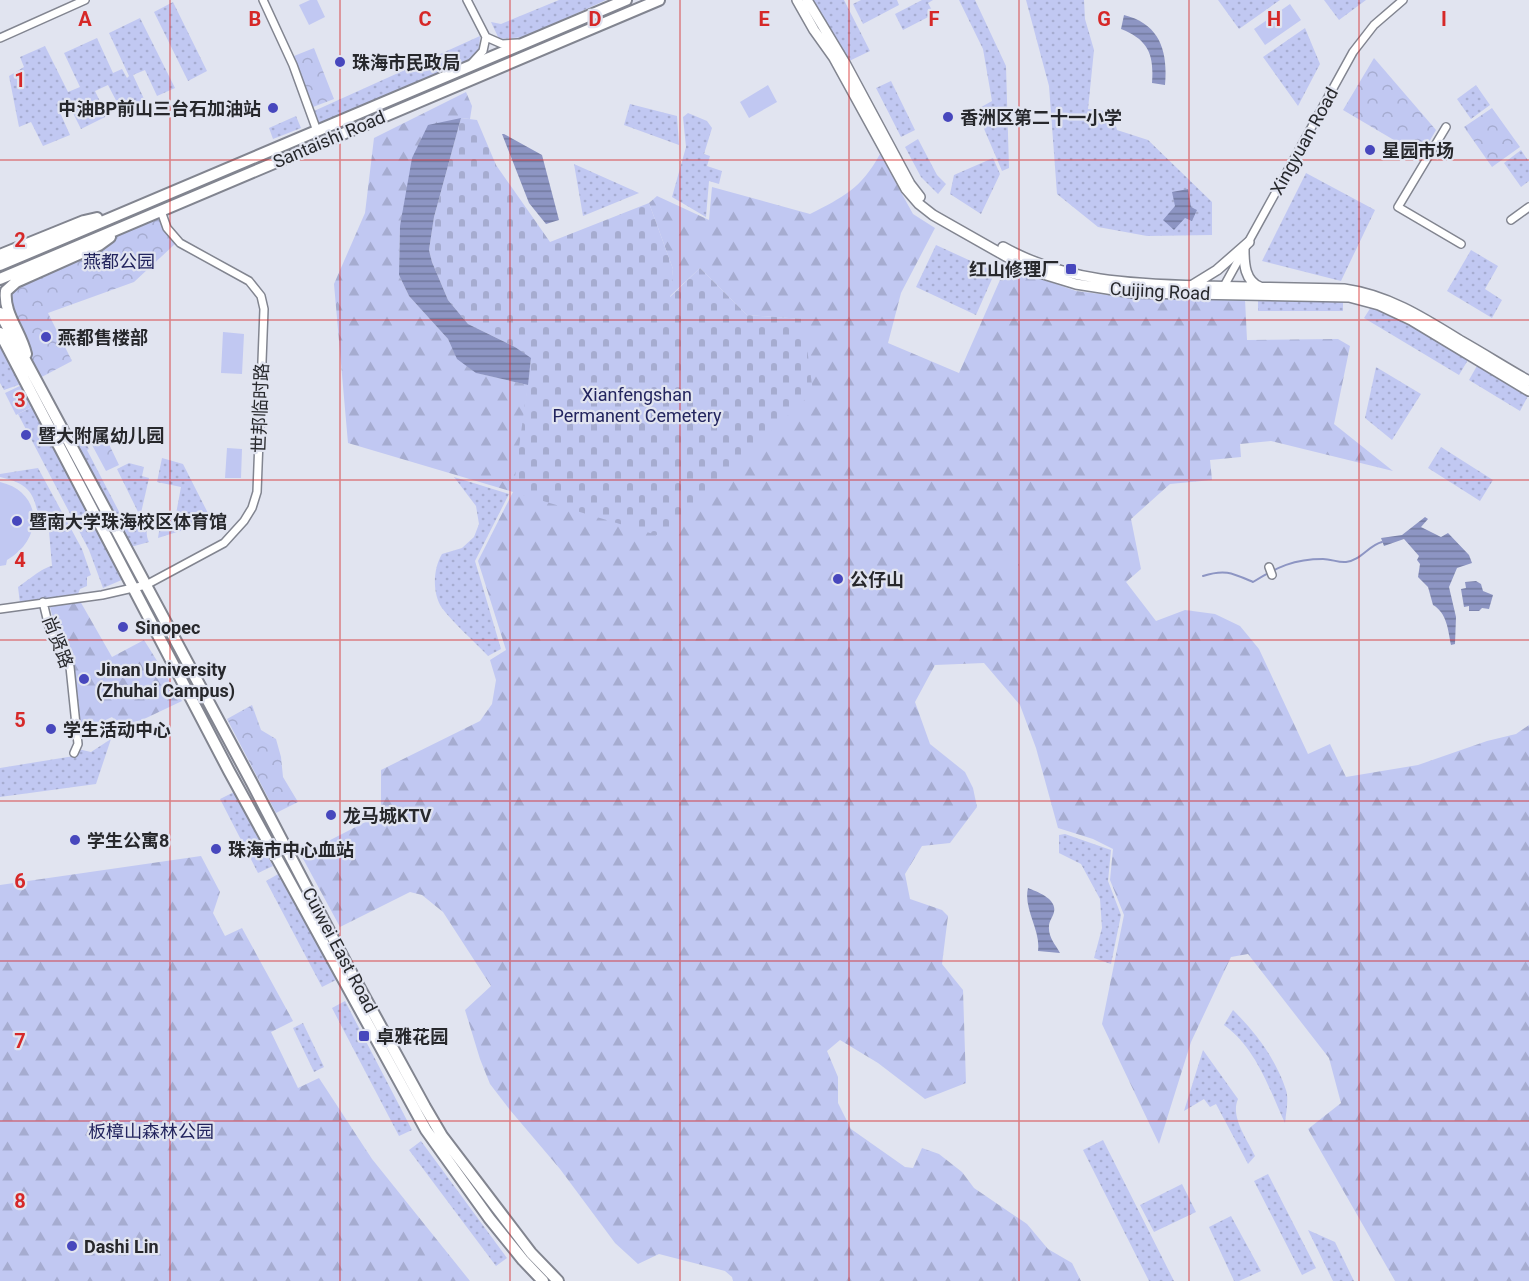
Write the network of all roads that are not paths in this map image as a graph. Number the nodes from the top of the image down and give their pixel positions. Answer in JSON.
{"nodes":[{"id":1,"x":85,"y":0,"type":"edge"},
{"id":2,"x":263,"y":0,"type":"edge"},
{"id":3,"x":467,"y":0,"type":"edge"},
{"id":4,"x":626,"y":0,"type":"edge"},
{"id":5,"x":659,"y":0,"type":"edge"},
{"id":6,"x":797,"y":0,"type":"edge"},
{"id":7,"x":808,"y":0,"type":"edge"},
{"id":8,"x":1403,"y":0,"type":"edge"},
{"id":9,"x":486,"y":37,"type":"junction"},
{"id":10,"x":0,"y":38,"type":"edge"},
{"id":11,"x":525,"y":43,"type":"junction"},
{"id":12,"x":469,"y":67,"type":"junction"},
{"id":13,"x":1446,"y":127,"type":"dead end"},
{"id":14,"x":317,"y":131,"type":"junction"},
{"id":15,"x":1529,"y":207,"type":"edge"},
{"id":16,"x":132,"y":209,"type":"junction"},
{"id":17,"x":161,"y":211,"type":"junction"},
{"id":18,"x":1511,"y":220,"type":"dead end"},
{"id":19,"x":125,"y":226,"type":"junction"},
{"id":20,"x":1461,"y":244,"type":"dead end"},
{"id":21,"x":1246,"y":246,"type":"junction"},
{"id":22,"x":0,"y":255,"type":"edge"},
{"id":23,"x":0,"y":265,"type":"edge"},
{"id":24,"x":0,"y":279,"type":"edge"},
{"id":25,"x":1190,"y":286,"type":"junction"},
{"id":26,"x":1262,"y":288,"type":"junction"},
{"id":27,"x":1223,"y":290,"type":"junction"},
{"id":28,"x":0,"y":313,"type":"edge"},
{"id":29,"x":0,"y":333,"type":"edge"},
{"id":30,"x":30,"y":369,"type":"junction"},
{"id":31,"x":1529,"y":381,"type":"edge"},
{"id":32,"x":1529,"y":391,"type":"edge"},
{"id":33,"x":1269,"y":567,"type":"dead end"},
{"id":34,"x":1272,"y":575,"type":"dead end"},
{"id":35,"x":146,"y":585,"type":"junction"},
{"id":36,"x":134,"y":589,"type":"junction"},
{"id":37,"x":43,"y":602,"type":"junction"},
{"id":38,"x":0,"y":609,"type":"edge"},
{"id":39,"x":74,"y":753,"type":"dead end"},
{"id":40,"x":543,"y":1281,"type":"edge"},
{"id":41,"x":558,"y":1281,"type":"edge"}],
"edges":[{"from":1,"to":10,"type":"street"},
{"from":2,"to":14,"type":"street"},
{"from":3,"to":9,"type":"street"},
{"from":4,"to":11,"type":"main road","name":"Santaishi Road"},
{"from":5,"to":17,"type":"main road","name":"Santaishi Road"},
{"from":6,"to":27,"type":"main road","name":"Cuijing Road"},
{"from":7,"to":25,"type":"main road","name":"Cuijing Road"},
{"from":8,"to":21,"type":"street","name":"Xingyuan Road"},
{"from":9,"to":11,"type":"street"},
{"from":9,"to":12,"type":"street"},
{"from":11,"to":12,"type":"main road","name":"Santaishi Road"},
{"from":12,"to":14,"type":"main road","name":"Santaishi Road"},
{"from":13,"to":20,"type":"street"},
{"from":14,"to":16,"type":"main road","name":"Santaishi Road"},
{"from":15,"to":18,"type":"street"},
{"from":16,"to":22,"type":"main road"},
{"from":16,"to":23,"type":"main road","name":"Santaishi Road"},
{"from":17,"to":19,"type":"main road","name":"Santaishi Road"},
{"from":17,"to":35,"type":"street","name":"世邦临时路"},
{"from":19,"to":24,"type":"main road","name":"Santaishi Road"},
{"from":19,"to":30,"type":"main road"},
{"from":21,"to":25,"type":"main road"},
{"from":21,"to":26,"type":"main road"},
{"from":21,"to":27,"type":"street","name":"Xingyuan Road"},
{"from":25,"to":27,"type":"main road","name":"Cuijing Road"},
{"from":26,"to":27,"type":"main road","name":"Cuijing Road"},
{"from":26,"to":31,"type":"main road","name":"Cuijing Road"},
{"from":27,"to":32,"type":"main road","name":"Cuijing Road"},
{"from":28,"to":30,"type":"main road","name":"Cuiwei East Road"},
{"from":29,"to":36,"type":"main road","name":"Cuiwei East Road"},
{"from":30,"to":35,"type":"main road","name":"Cuiwei East Road"},
{"from":33,"to":34,"type":"street"},
{"from":35,"to":36,"type":"street","name":"世邦临时路"},
{"from":35,"to":41,"type":"main road","name":"Cuiwei East Road"},
{"from":36,"to":37,"type":"street","name":"世邦临时路"},
{"from":36,"to":40,"type":"main road","name":"Cuiwei East Road"},
{"from":37,"to":38,"type":"street","name":"世邦临时路"},
{"from":37,"to":39,"type":"street","name":"尚贤路"}]}
